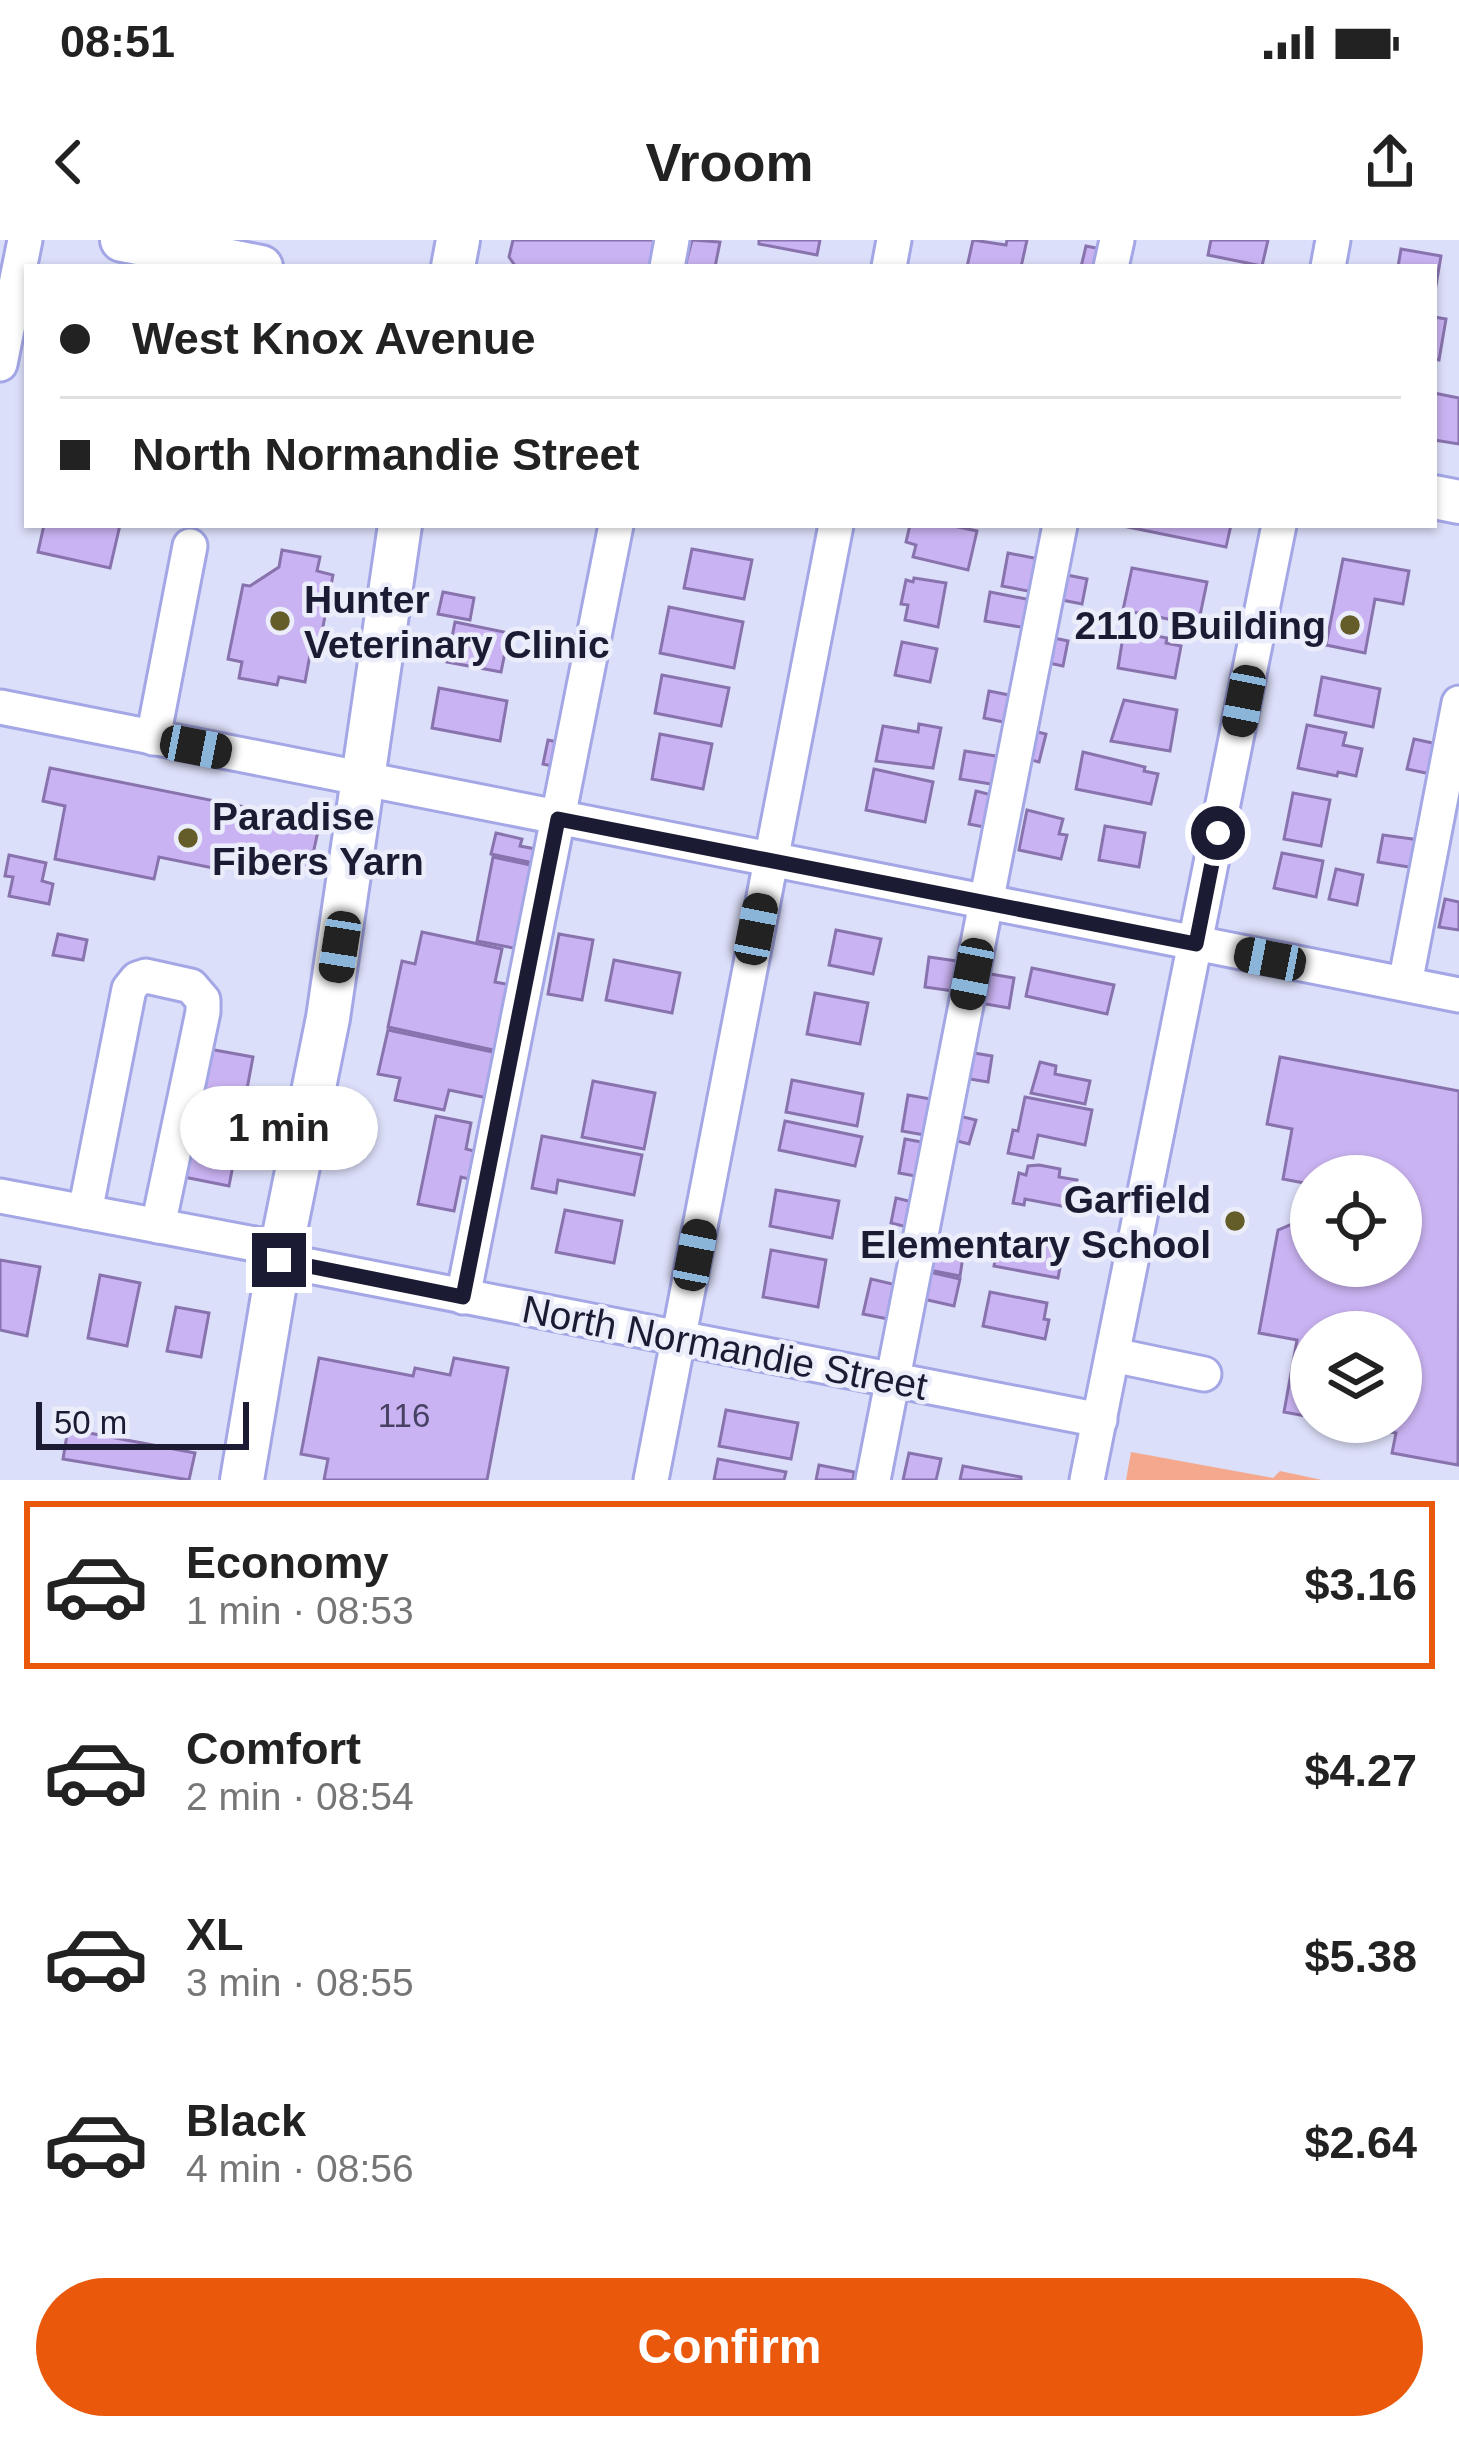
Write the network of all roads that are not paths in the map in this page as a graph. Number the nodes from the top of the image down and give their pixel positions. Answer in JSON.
{"nodes":[{"id":1,"x":25,"y":240,"type":"edge"},
{"id":2,"x":122,"y":240,"type":"edge"},
{"id":3,"x":244,"y":259,"type":"edge"},
{"id":4,"x":0,"y":364,"type":"edge"},
{"id":5,"x":391,"y":528,"type":"edge"},
{"id":6,"x":615,"y":528,"type":"edge"},
{"id":7,"x":835,"y":528,"type":"edge"},
{"id":8,"x":1059,"y":528,"type":"edge"},
{"id":9,"x":1278,"y":528,"type":"edge"},
{"id":10,"x":190,"y":546,"type":"dead end"},
{"id":11,"x":1459,"y":703,"type":"edge"},
{"id":12,"x":0,"y":707,"type":"edge"},
{"id":13,"x":153,"y":738,"type":"junction"},
{"id":14,"x":365,"y":781,"type":"junction"},
{"id":15,"x":558,"y":819,"type":"junction"},
{"id":16,"x":769,"y":860,"type":"junction"},
{"id":17,"x":986,"y":903,"type":"junction"},
{"id":18,"x":1196,"y":944,"type":"junction"},
{"id":19,"x":1405,"y":984,"type":"junction"},
{"id":20,"x":1459,"y":995,"type":"edge"},
{"id":21,"x":0,"y":1196,"type":"edge"},
{"id":22,"x":85,"y":1212,"type":"junction"},
{"id":23,"x":158,"y":1226,"type":"junction"},
{"id":24,"x":280,"y":1255,"type":"junction"},
{"id":25,"x":463,"y":1297,"type":"junction"},
{"id":26,"x":679,"y":1338,"type":"junction"},
{"id":27,"x":1113,"y":1355,"type":"junction"},
{"id":28,"x":1204,"y":1374,"type":"dead end"},
{"id":29,"x":892,"y":1380,"type":"junction"},
{"id":30,"x":1100,"y":1420,"type":"junction"},
{"id":31,"x":242,"y":1480,"type":"edge"},
{"id":32,"x":651,"y":1480,"type":"edge"},
{"id":33,"x":873,"y":1480,"type":"edge"},
{"id":34,"x":1087,"y":1480,"type":"edge"}],
"edges":[{"from":1,"to":4,"type":"street"},
{"from":2,"to":3,"type":"main road"},
{"from":5,"to":14,"type":"main road"},
{"from":6,"to":15,"type":"street"},
{"from":7,"to":16,"type":"street"},
{"from":8,"to":17,"type":"street"},
{"from":9,"to":18,"type":"street"},
{"from":10,"to":13,"type":"street"},
{"from":11,"to":19,"type":"street"},
{"from":12,"to":13,"type":"street"},
{"from":13,"to":14,"type":"street"},
{"from":14,"to":15,"type":"street"},
{"from":14,"to":24,"type":"main road"},
{"from":15,"to":16,"type":"street"},
{"from":15,"to":25,"type":"street"},
{"from":16,"to":17,"type":"street"},
{"from":16,"to":26,"type":"street"},
{"from":17,"to":18,"type":"street"},
{"from":17,"to":29,"type":"street"},
{"from":18,"to":19,"type":"street"},
{"from":18,"to":27,"type":"street"},
{"from":19,"to":20,"type":"street"},
{"from":21,"to":22,"type":"street","name":"North Normandie Street"},
{"from":22,"to":23,"type":"street","name":"North Normandie Street"},
{"from":22,"to":23,"type":"street"},
{"from":23,"to":24,"type":"street","name":"North Normandie Street"},
{"from":24,"to":25,"type":"street","name":"North Normandie Street"},
{"from":24,"to":31,"type":"main road"},
{"from":25,"to":26,"type":"street","name":"North Normandie Street"},
{"from":26,"to":29,"type":"street","name":"North Normandie Street"},
{"from":26,"to":32,"type":"street"},
{"from":27,"to":28,"type":"street"},
{"from":27,"to":30,"type":"street"},
{"from":29,"to":30,"type":"street","name":"North Normandie Street"},
{"from":29,"to":33,"type":"street"},
{"from":30,"to":34,"type":"street"}]}
